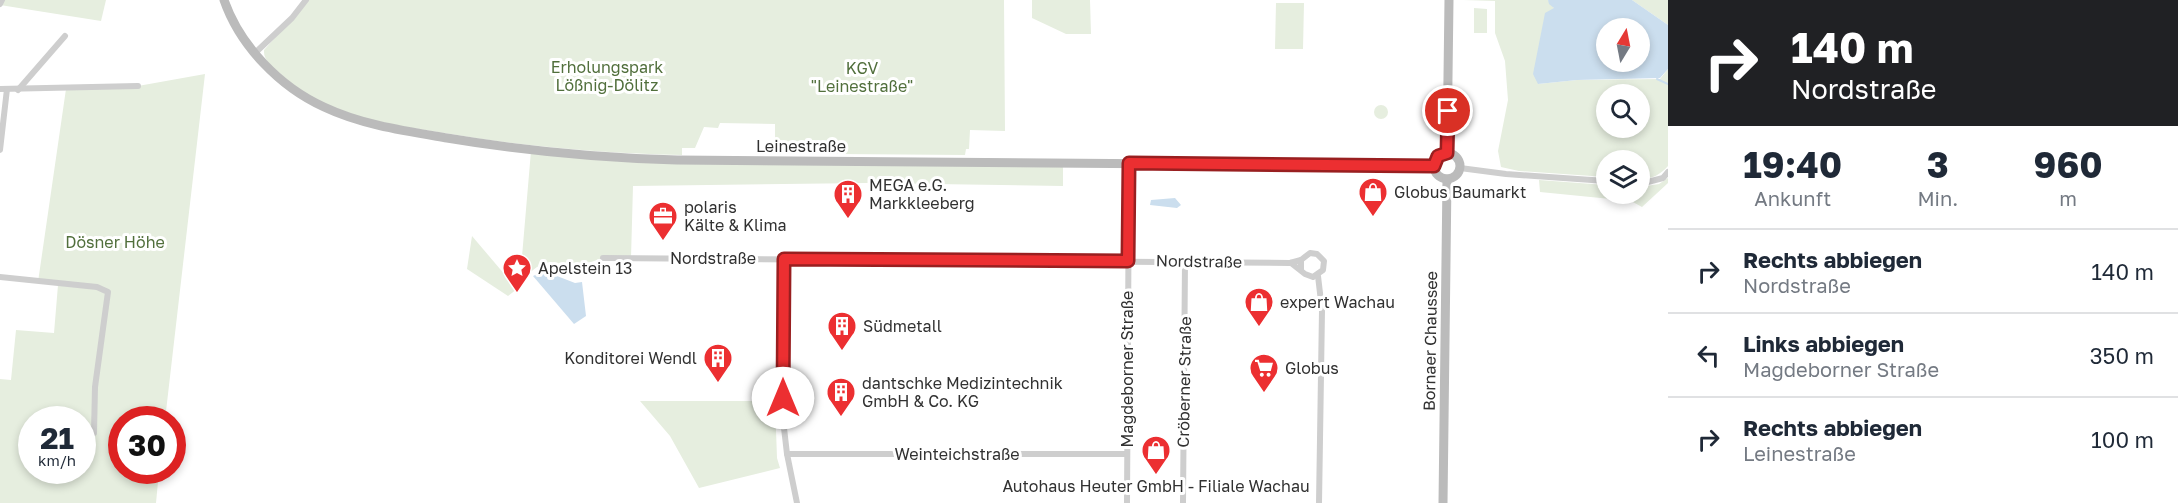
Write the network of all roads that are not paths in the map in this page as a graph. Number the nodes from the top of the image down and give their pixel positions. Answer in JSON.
{"nodes":[{"id":1,"x":224,"y":0,"type":"edge"},
{"id":2,"x":306,"y":0,"type":"edge"},
{"id":3,"x":1449,"y":0,"type":"edge"},
{"id":4,"x":65,"y":36,"type":"dead end"},
{"id":5,"x":255,"y":53,"type":"junction"},
{"id":6,"x":138,"y":86,"type":"dead end"},
{"id":7,"x":4,"y":89,"type":"edge"},
{"id":8,"x":18,"y":90,"type":"junction"},
{"id":9,"x":0,"y":150,"type":"edge"},
{"id":10,"x":1447,"y":153,"type":"junction"},
{"id":11,"x":1129,"y":163,"type":"junction"},
{"id":12,"x":1434,"y":166,"type":"junction"},
{"id":13,"x":1460,"y":168,"type":"junction"},
{"id":14,"x":1668,"y":172,"type":"edge"},
{"id":15,"x":1447,"y":179,"type":"junction"},
{"id":16,"x":1596,"y":180,"type":"edge"},
{"id":17,"x":1650,"y":181,"type":"edge"},
{"id":18,"x":603,"y":258,"type":"dead end"},
{"id":19,"x":784,"y":259,"type":"junction"},
{"id":20,"x":1301,"y":260,"type":"junction"},
{"id":21,"x":1128,"y":261,"type":"junction"},
{"id":22,"x":1185,"y":261,"type":"junction"},
{"id":23,"x":1291,"y":262,"type":"junction"},
{"id":24,"x":1301,"y":269,"type":"junction"},
{"id":25,"x":1318,"y":276,"type":"junction"},
{"id":26,"x":0,"y":278,"type":"edge"},
{"id":27,"x":95,"y":406,"type":"edge"},
{"id":28,"x":787,"y":454,"type":"junction"},
{"id":29,"x":1127,"y":454,"type":"junction"},
{"id":30,"x":797,"y":503,"type":"edge"},
{"id":31,"x":1127,"y":503,"type":"edge"},
{"id":32,"x":1183,"y":503,"type":"edge"},
{"id":33,"x":1319,"y":503,"type":"edge"},
{"id":34,"x":1443,"y":503,"type":"edge"}],
"edges":[{"from":1,"to":5,"type":"main road","name":"Leinestraße"},
{"from":2,"to":5,"type":"street"},
{"from":3,"to":10,"type":"main road"},
{"from":4,"to":8,"type":"street"},
{"from":5,"to":11,"type":"main road","name":"Leinestraße"},
{"from":6,"to":8,"type":"street"},
{"from":7,"to":8,"type":"street"},
{"from":7,"to":9,"type":"street"},
{"from":10,"to":12,"type":"main road"},
{"from":10,"to":13,"type":"main road"},
{"from":11,"to":12,"type":"main road","name":"Leinestraße"},
{"from":11,"to":21,"type":"street","name":"Magdeborner Straße"},
{"from":12,"to":15,"type":"main road"},
{"from":13,"to":15,"type":"main road"},
{"from":13,"to":16,"type":"street"},
{"from":14,"to":17,"type":"street"},
{"from":15,"to":34,"type":"main road","name":"Bornaer Chaussee"},
{"from":18,"to":19,"type":"street","name":"Nordstraße"},
{"from":19,"to":21,"type":"street","name":"Nordstraße"},
{"from":19,"to":28,"type":"street"},
{"from":20,"to":23,"type":"street","name":"Nordstraße"},
{"from":20,"to":24,"type":"street"},
{"from":20,"to":25,"type":"street","name":"Nordstraße"},
{"from":21,"to":22,"type":"street","name":"Nordstraße"},
{"from":21,"to":29,"type":"street","name":"Magdeborner Straße"},
{"from":22,"to":23,"type":"street","name":"Nordstraße"},
{"from":22,"to":32,"type":"street","name":"Cröberner Straße"},
{"from":23,"to":24,"type":"street"},
{"from":24,"to":25,"type":"street"},
{"from":25,"to":33,"type":"street","name":"Nordstraße"},
{"from":26,"to":27,"type":"street"},
{"from":28,"to":29,"type":"street","name":"Weinteichstraße"},
{"from":28,"to":30,"type":"street"},
{"from":29,"to":31,"type":"street","name":"Magdeborner Straße"}]}
